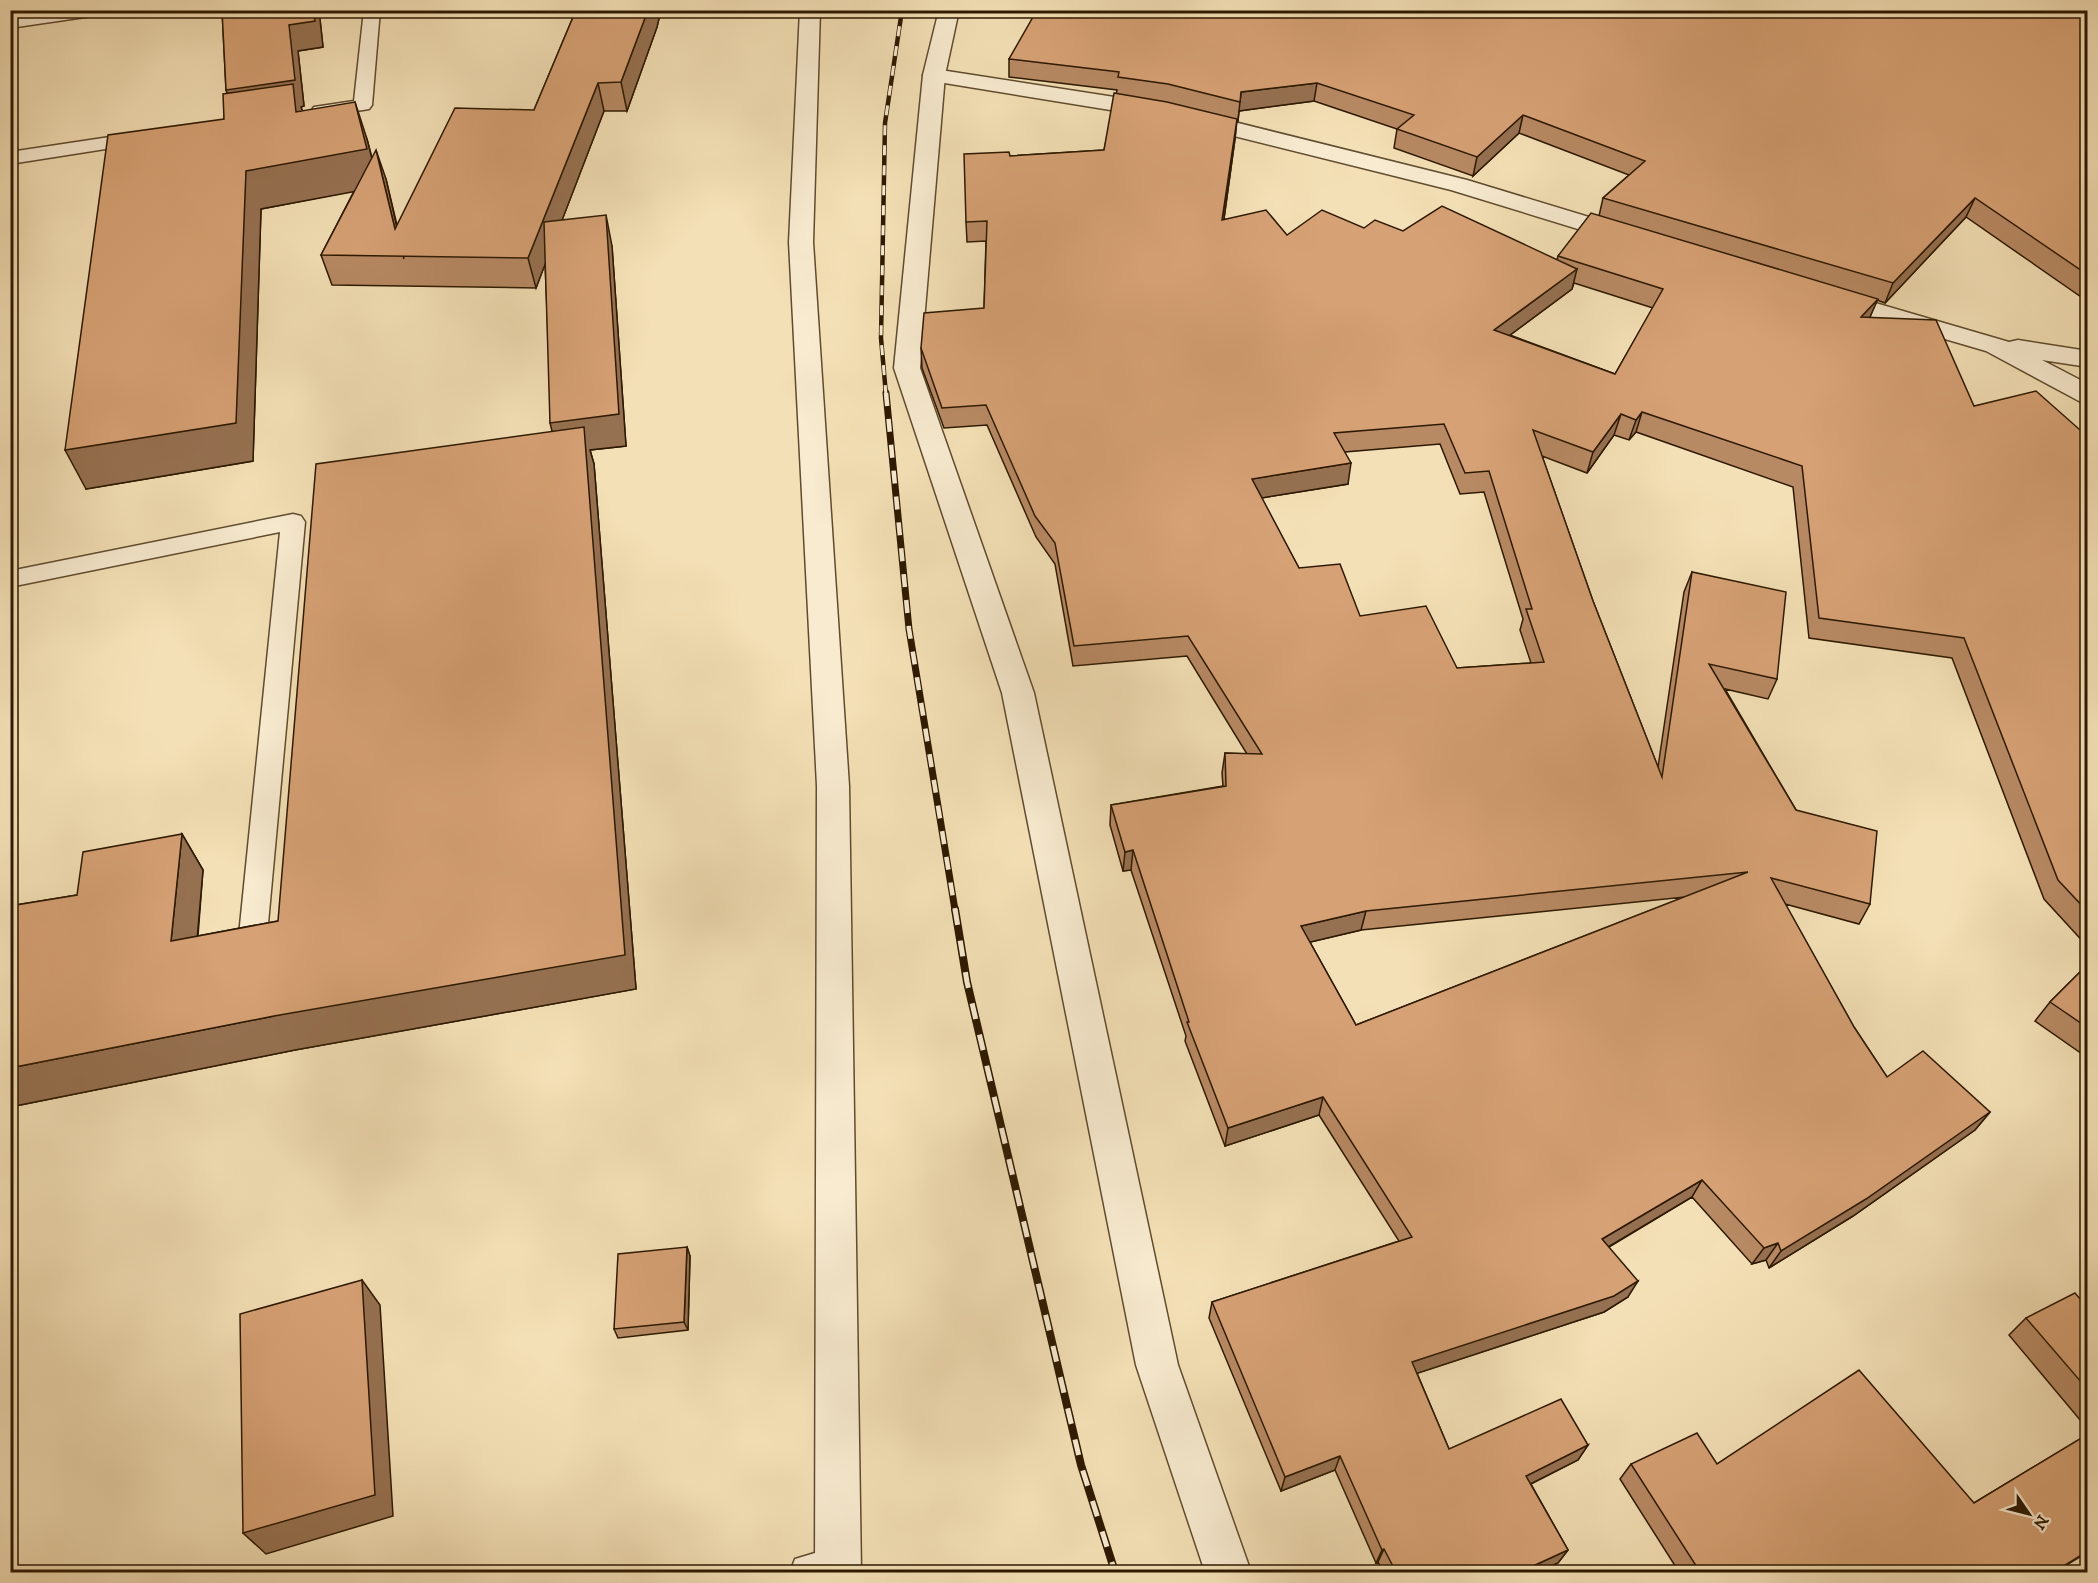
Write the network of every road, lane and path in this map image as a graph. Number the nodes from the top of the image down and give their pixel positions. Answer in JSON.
{"nodes":[{"id":1,"x":99,"y":10,"type":"edge"},
{"id":2,"x":372,"y":10,"type":"edge"},
{"id":3,"x":810,"y":10,"type":"edge"},
{"id":4,"x":949,"y":10,"type":"edge"},
{"id":5,"x":10,"y":23,"type":"edge"},
{"id":6,"x":934,"y":75,"type":"junction"},
{"id":7,"x":305,"y":114,"type":"edge"},
{"id":8,"x":163,"y":135,"type":"edge"},
{"id":9,"x":10,"y":158,"type":"edge"},
{"id":10,"x":1650,"y":244,"type":"edge"},
{"id":11,"x":1807,"y":291,"type":"edge"},
{"id":12,"x":1995,"y":345,"type":"junction"},
{"id":13,"x":2088,"y":359,"type":"edge"},
{"id":14,"x":2088,"y":395,"type":"edge"},
{"id":15,"x":10,"y":579,"type":"edge"},
{"id":16,"x":252,"y":945,"type":"edge"},
{"id":17,"x":828,"y":1570,"type":"edge"},
{"id":18,"x":1228,"y":1572,"type":"edge"}],
"edges":[{"from":1,"to":5,"type":"lane"},
{"from":2,"to":7,"type":"lane"},
{"from":3,"to":17,"type":"street"},
{"from":4,"to":6,"type":"street"},
{"from":6,"to":10,"type":"street"},
{"from":6,"to":18,"type":"street"},
{"from":8,"to":9,"type":"lane"},
{"from":11,"to":12,"type":"street"},
{"from":12,"to":13,"type":"street"},
{"from":12,"to":14,"type":"street"},
{"from":15,"to":16,"type":"lane"}]}
